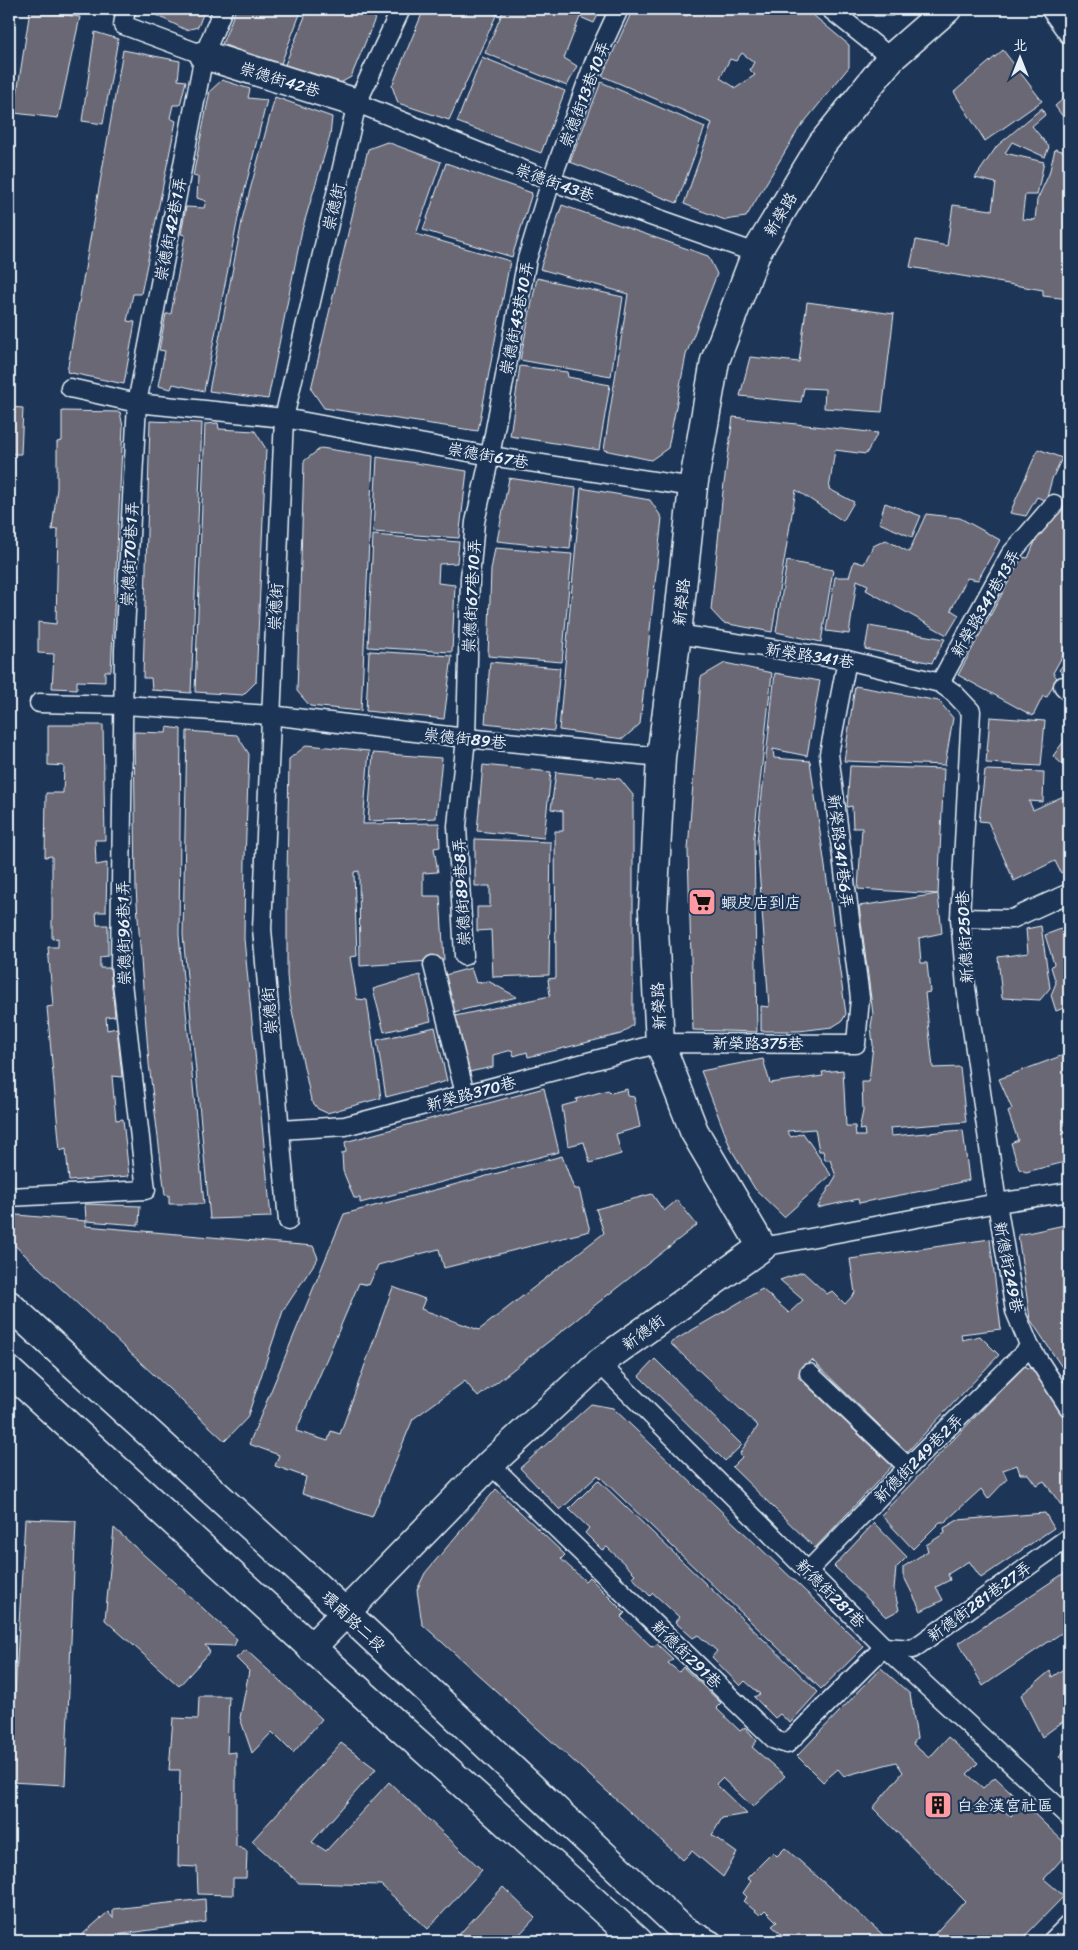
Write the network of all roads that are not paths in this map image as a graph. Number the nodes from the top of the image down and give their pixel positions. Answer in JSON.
{"nodes":[{"id":1,"x":126,"y":9,"type":"edge"},
{"id":2,"x":223,"y":9,"type":"edge"},
{"id":3,"x":401,"y":9,"type":"edge"},
{"id":4,"x":619,"y":9,"type":"edge"},
{"id":5,"x":830,"y":9,"type":"edge"},
{"id":6,"x":947,"y":9,"type":"edge"},
{"id":7,"x":1050,"y":9,"type":"edge"},
{"id":8,"x":1069,"y":35,"type":"edge"},
{"id":9,"x":204,"y":55,"type":"junction"},
{"id":10,"x":891,"y":58,"type":"junction"},
{"id":11,"x":357,"y":103,"type":"junction"},
{"id":12,"x":550,"y":181,"type":"junction"},
{"id":13,"x":756,"y":253,"type":"junction"},
{"id":14,"x":70,"y":388,"type":"dead end"},
{"id":15,"x":137,"y":404,"type":"junction"},
{"id":16,"x":284,"y":418,"type":"junction"},
{"id":17,"x":490,"y":456,"type":"junction"},
{"id":18,"x":693,"y":487,"type":"junction"},
{"id":19,"x":1054,"y":504,"type":"dead end"},
{"id":20,"x":677,"y":634,"type":"junction"},
{"id":21,"x":847,"y":660,"type":"junction"},
{"id":22,"x":940,"y":684,"type":"junction"},
{"id":23,"x":39,"y":703,"type":"dead end"},
{"id":24,"x":125,"y":705,"type":"junction"},
{"id":25,"x":270,"y":715,"type":"junction"},
{"id":26,"x":466,"y":738,"type":"junction"},
{"id":27,"x":661,"y":757,"type":"junction"},
{"id":28,"x":1069,"y":893,"type":"edge"},
{"id":29,"x":960,"y":918,"type":"junction"},
{"id":30,"x":464,"y":956,"type":"dead end"},
{"id":31,"x":433,"y":966,"type":"dead end"},
{"id":32,"x":660,"y":1043,"type":"junction"},
{"id":33,"x":856,"y":1044,"type":"joint"},
{"id":34,"x":465,"y":1094,"type":"junction"},
{"id":35,"x":280,"y":1130,"type":"junction"},
{"id":36,"x":1069,"y":1192,"type":"edge"},
{"id":37,"x":9,"y":1197,"type":"edge"},
{"id":38,"x":996,"y":1204,"type":"junction"},
{"id":39,"x":288,"y":1221,"type":"dead end"},
{"id":40,"x":762,"y":1247,"type":"junction"},
{"id":41,"x":9,"y":1305,"type":"edge"},
{"id":42,"x":1030,"y":1348,"type":"junction"},
{"id":43,"x":599,"y":1363,"type":"junction"},
{"id":44,"x":9,"y":1371,"type":"edge"},
{"id":45,"x":809,"y":1373,"type":"dead end"},
{"id":46,"x":1069,"y":1408,"type":"edge"},
{"id":47,"x":490,"y":1464,"type":"junction"},
{"id":48,"x":908,"y":1467,"type":"junction"},
{"id":49,"x":1069,"y":1537,"type":"edge"},
{"id":50,"x":809,"y":1570,"type":"junction"},
{"id":51,"x":346,"y":1613,"type":"junction"},
{"id":52,"x":884,"y":1647,"type":"junction"},
{"id":53,"x":311,"y":1648,"type":"junction"},
{"id":54,"x":1069,"y":1817,"type":"edge"},
{"id":55,"x":666,"y":1914,"type":"junction"},
{"id":56,"x":1069,"y":1924,"type":"edge"},
{"id":57,"x":640,"y":1941,"type":"edge"},
{"id":58,"x":695,"y":1941,"type":"edge"},
{"id":59,"x":713,"y":1941,"type":"edge"},
{"id":60,"x":1052,"y":1941,"type":"edge"}],
"edges":[{"from":1,"to":9,"type":"lane"},
{"from":2,"to":9,"type":"lane","name":"崇德街42巷1弄"},
{"from":3,"to":11,"type":"lane","name":"崇德街"},
{"from":4,"to":12,"type":"lane","name":"崇德街13巷10弄"},
{"from":5,"to":10,"type":"lane"},
{"from":6,"to":10,"type":"street","name":"新榮路"},
{"from":7,"to":8,"type":"lane"},
{"from":9,"to":11,"type":"street","name":"崇德街42巷"},
{"from":9,"to":15,"type":"lane","name":"崇德街42巷1弄"},
{"from":10,"to":13,"type":"street","name":"新榮路"},
{"from":11,"to":12,"type":"lane","name":"崇德街43巷"},
{"from":11,"to":16,"type":"lane","name":"崇德街"},
{"from":12,"to":13,"type":"lane","name":"崇德街43巷"},
{"from":12,"to":17,"type":"lane","name":"崇德街43巷10弄"},
{"from":13,"to":18,"type":"street","name":"新榮路"},
{"from":14,"to":15,"type":"lane","name":"崇德街67巷"},
{"from":15,"to":16,"type":"lane","name":"崇德街67巷"},
{"from":15,"to":24,"type":"lane","name":"崇德街70巷1弄"},
{"from":16,"to":17,"type":"lane","name":"崇德街67巷"},
{"from":16,"to":25,"type":"lane","name":"崇德街"},
{"from":17,"to":18,"type":"lane","name":"崇德街67巷"},
{"from":17,"to":26,"type":"lane","name":"崇德街67巷10弄"},
{"from":18,"to":20,"type":"street","name":"新榮路"},
{"from":19,"to":22,"type":"lane","name":"新榮路341巷13弄"},
{"from":20,"to":21,"type":"lane","name":"新榮路341巷"},
{"from":20,"to":27,"type":"street","name":"新榮路"},
{"from":21,"to":22,"type":"lane","name":"新榮路341巷"},
{"from":21,"to":33,"type":"lane","name":"新榮路341巷6弄"},
{"from":22,"to":29,"type":"lane","name":"新德街250巷"},
{"from":23,"to":24,"type":"lane","name":"崇德街89巷"},
{"from":24,"to":25,"type":"lane","name":"崇德街89巷"},
{"from":24,"to":37,"type":"lane","name":"崇德街96巷1弄"},
{"from":25,"to":26,"type":"lane","name":"崇德街89巷"},
{"from":25,"to":35,"type":"lane","name":"崇德街"},
{"from":26,"to":27,"type":"lane","name":"崇德街89巷"},
{"from":26,"to":30,"type":"lane","name":"崇德街89巷8弄"},
{"from":27,"to":32,"type":"street","name":"新榮路"},
{"from":28,"to":29,"type":"lane"},
{"from":29,"to":38,"type":"lane","name":"新德街250巷"},
{"from":31,"to":34,"type":"lane"},
{"from":32,"to":33,"type":"lane","name":"新榮路375巷"},
{"from":32,"to":34,"type":"lane","name":"新榮路370巷"},
{"from":32,"to":40,"type":"street","name":"新榮路"},
{"from":34,"to":35,"type":"lane","name":"新榮路370巷"},
{"from":35,"to":39,"type":"lane","name":"崇德街"},
{"from":36,"to":38,"type":"lane","name":"新德街"},
{"from":38,"to":40,"type":"lane","name":"新德街"},
{"from":38,"to":42,"type":"lane","name":"新德街249巷"},
{"from":40,"to":43,"type":"street","name":"新德街"},
{"from":41,"to":51,"type":"street","name":"環南路二段"},
{"from":42,"to":46,"type":"lane","name":"新德街249巷"},
{"from":42,"to":48,"type":"lane","name":"新德街249巷2弄"},
{"from":43,"to":47,"type":"street","name":"新德街"},
{"from":43,"to":50,"type":"lane","name":"新德街281巷"},
{"from":44,"to":53,"type":"street"},
{"from":45,"to":48,"type":"lane"},
{"from":47,"to":51,"type":"street","name":"新德街"},
{"from":47,"to":52,"type":"lane","name":"新德街291巷"},
{"from":48,"to":50,"type":"lane","name":"新德街249巷2弄"},
{"from":49,"to":52,"type":"lane","name":"新德街281巷27弄"},
{"from":50,"to":52,"type":"lane","name":"新德街281巷"},
{"from":51,"to":53,"type":"street","name":"新德街"},
{"from":51,"to":55,"type":"street","name":"環南路二段"},
{"from":52,"to":54,"type":"lane","name":"新德街281巷"},
{"from":53,"to":57,"type":"street"},
{"from":55,"to":57,"type":"street"},
{"from":55,"to":58,"type":"street","name":"環南路二段"},
{"from":55,"to":59,"type":"lane"},
{"from":56,"to":60,"type":"lane"}]}
